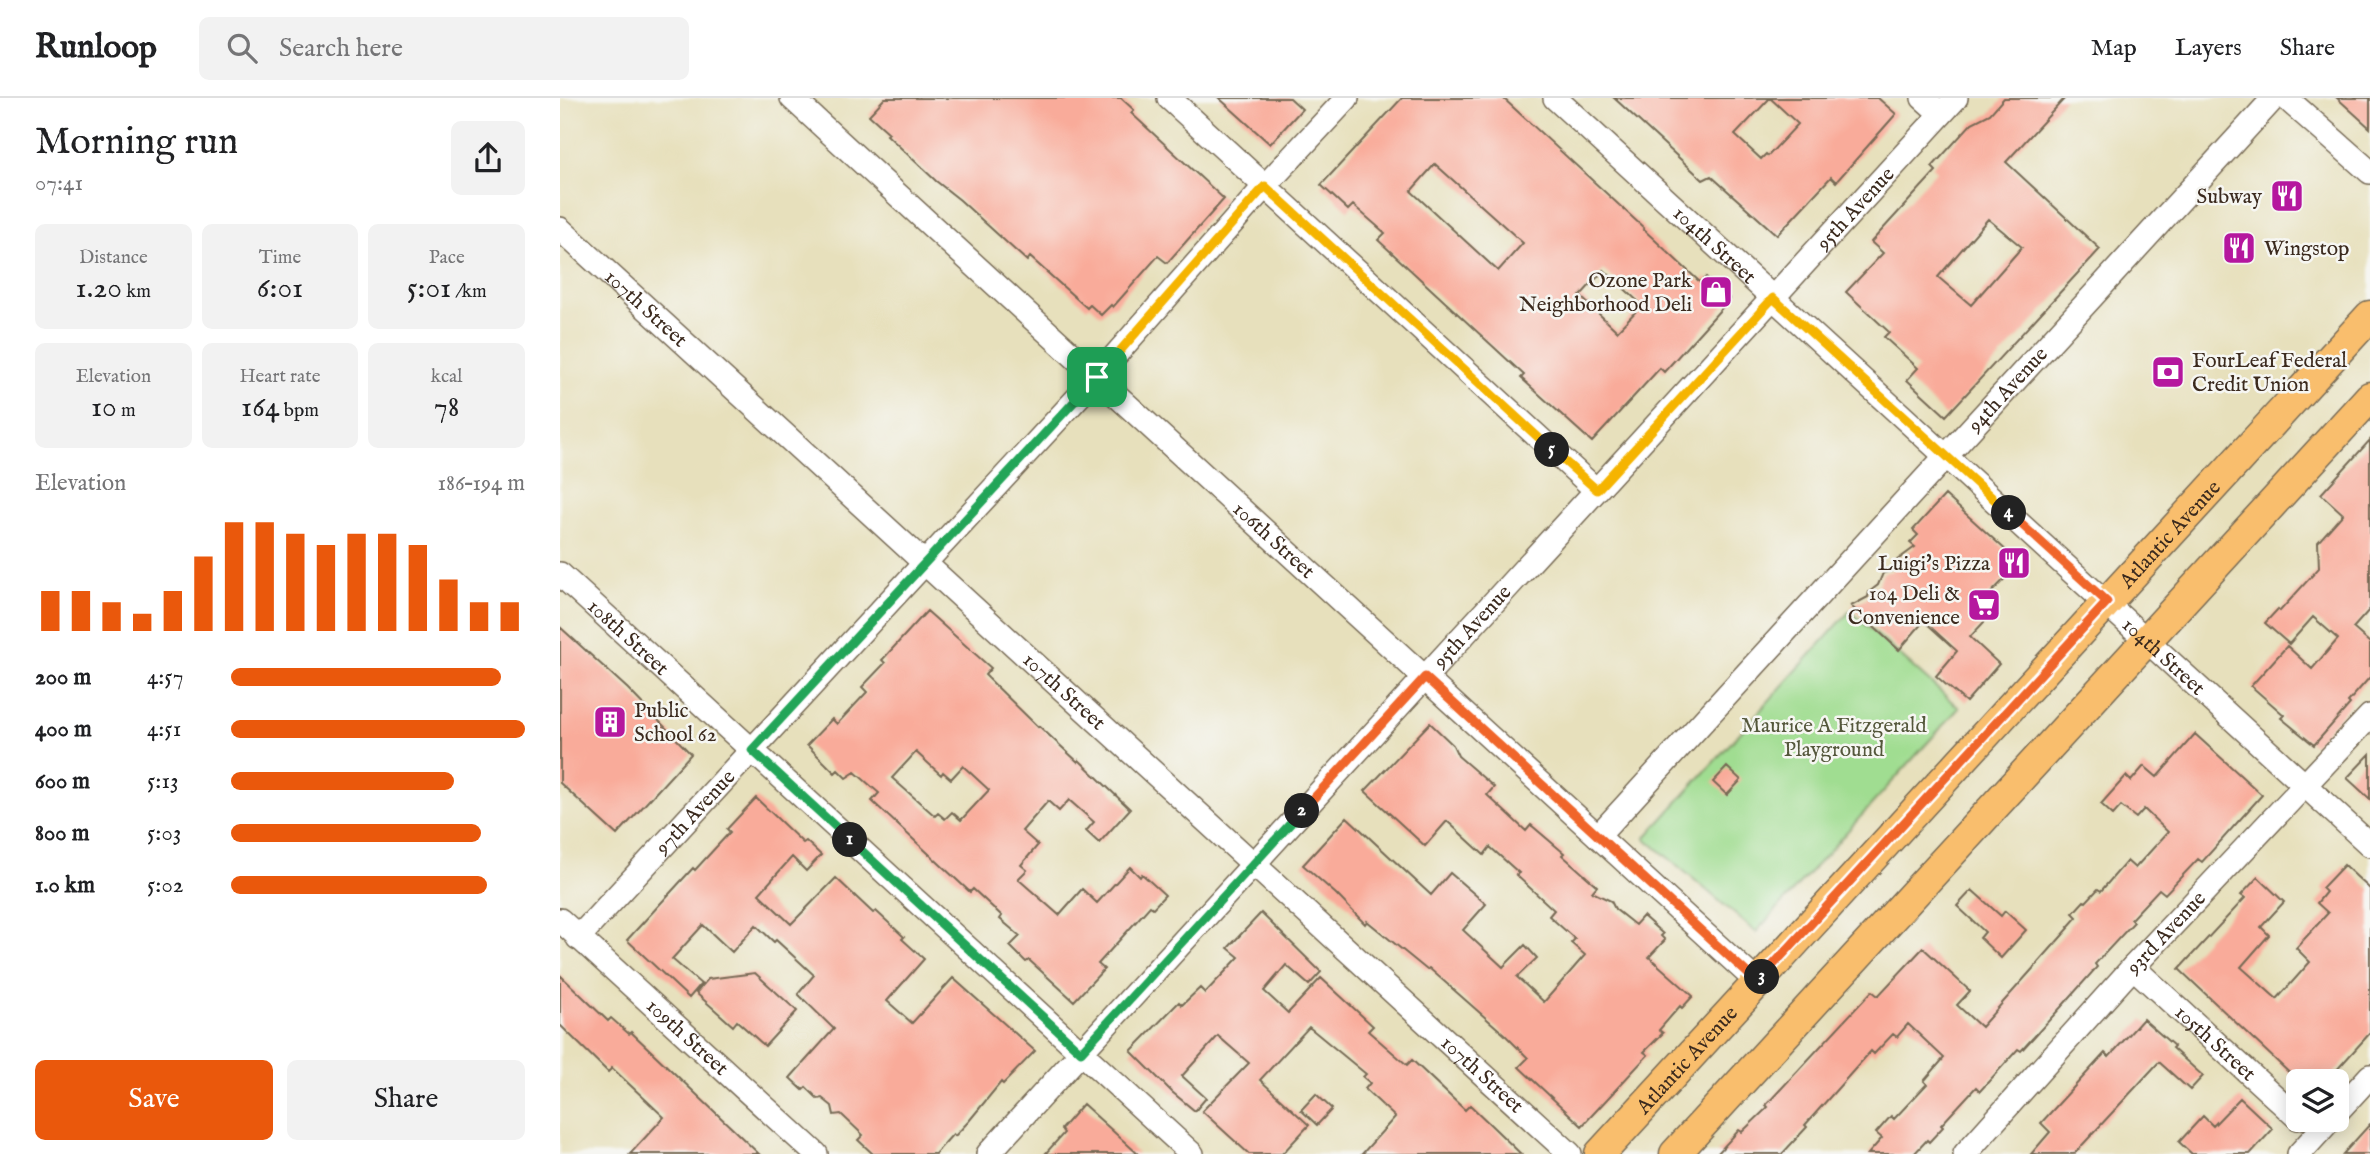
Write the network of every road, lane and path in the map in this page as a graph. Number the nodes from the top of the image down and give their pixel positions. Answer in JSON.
{"nodes":[{"id":1,"x":792,"y":98,"type":"edge"},
{"id":2,"x":1169,"y":98,"type":"edge"},
{"id":3,"x":1347,"y":98,"type":"edge"},
{"id":4,"x":1555,"y":98,"type":"edge"},
{"id":5,"x":1923,"y":98,"type":"edge"},
{"id":6,"x":2274,"y":98,"type":"edge"},
{"id":7,"x":2286,"y":98,"type":"edge"},
{"id":8,"x":1948,"y":106,"type":"edge"},
{"id":9,"x":2370,"y":172,"type":"edge"},
{"id":10,"x":1265,"y":186,"type":"junction"},
{"id":11,"x":560,"y":229,"type":"edge"},
{"id":12,"x":1773,"y":298,"type":"junction"},
{"id":13,"x":2370,"y":316,"type":"edge"},
{"id":14,"x":1097,"y":377,"type":"junction"},
{"id":15,"x":2370,"y":397,"type":"edge"},
{"id":16,"x":1947,"y":458,"type":"junction"},
{"id":17,"x":1597,"y":490,"type":"junction"},
{"id":18,"x":925,"y":563,"type":"junction"},
{"id":19,"x":560,"y":574,"type":"edge"},
{"id":20,"x":2107,"y":602,"type":"junction"},
{"id":21,"x":2146,"y":640,"type":"junction"},
{"id":22,"x":1425,"y":677,"type":"junction"},
{"id":23,"x":2370,"y":716,"type":"edge"},
{"id":24,"x":752,"y":750,"type":"junction"},
{"id":25,"x":2306,"y":786,"type":"junction"},
{"id":26,"x":1598,"y":836,"type":"junction"},
{"id":27,"x":2370,"y":845,"type":"edge"},
{"id":28,"x":1253,"y":865,"type":"junction"},
{"id":29,"x":560,"y":920,"type":"edge"},
{"id":30,"x":579,"y":937,"type":"junction"},
{"id":31,"x":2133,"y":967,"type":"junction"},
{"id":32,"x":1757,"y":982,"type":"junction"},
{"id":33,"x":1081,"y":1052,"type":"junction"},
{"id":34,"x":2370,"y":1076,"type":"edge"},
{"id":35,"x":2349,"y":1099,"type":"edge"},
{"id":36,"x":2286,"y":1101,"type":"edge"},
{"id":37,"x":2307,"y":1132,"type":"edge"},
{"id":38,"x":1681,"y":1152,"type":"edge"},
{"id":39,"x":816,"y":1154,"type":"edge"},
{"id":40,"x":988,"y":1154,"type":"edge"},
{"id":41,"x":1192,"y":1154,"type":"edge"},
{"id":42,"x":1570,"y":1154,"type":"edge"},
{"id":43,"x":1601,"y":1154,"type":"edge"},
{"id":44,"x":1965,"y":1154,"type":"edge"},
{"id":45,"x":2298,"y":1154,"type":"edge"}],
"edges":[{"from":1,"to":14,"type":"street","name":"106th Street"},
{"from":2,"to":10,"type":"street"},
{"from":3,"to":10,"type":"street","name":"97th Avenue"},
{"from":4,"to":12,"type":"street","name":"104th Street"},
{"from":5,"to":8,"type":"street"},
{"from":6,"to":16,"type":"street","name":"94th Avenue"},
{"from":7,"to":9,"type":"street"},
{"from":8,"to":12,"type":"street","name":"95th Avenue"},
{"from":10,"to":14,"type":"street","name":"97th Avenue"},
{"from":10,"to":17,"type":"street"},
{"from":11,"to":18,"type":"street","name":"107th Street"},
{"from":12,"to":16,"type":"street","name":"104th Street"},
{"from":12,"to":17,"type":"street","name":"95th Avenue"},
{"from":13,"to":20,"type":"main road","name":"Atlantic Avenue"},
{"from":14,"to":18,"type":"street","name":"97th Avenue"},
{"from":14,"to":22,"type":"street","name":"106th Street"},
{"from":15,"to":21,"type":"main road"},
{"from":16,"to":20,"type":"street","name":"104th Street"},
{"from":16,"to":26,"type":"street","name":"94th Avenue"},
{"from":17,"to":22,"type":"street","name":"95th Avenue"},
{"from":18,"to":24,"type":"street","name":"97th Avenue"},
{"from":18,"to":28,"type":"street","name":"107th Street"},
{"from":19,"to":24,"type":"street","name":"108th Street"},
{"from":20,"to":21,"type":"street","name":"104th Street"},
{"from":20,"to":32,"type":"main road","name":"Atlantic Avenue"},
{"from":21,"to":25,"type":"street","name":"104th Street"},
{"from":21,"to":38,"type":"main road"},
{"from":22,"to":26,"type":"street","name":"106th Street"},
{"from":22,"to":28,"type":"street","name":"95th Avenue"},
{"from":23,"to":25,"type":"street","name":"93rd Avenue"},
{"from":24,"to":30,"type":"street","name":"97th Avenue"},
{"from":24,"to":33,"type":"street","name":"108th Street"},
{"from":25,"to":27,"type":"street","name":"104th Street"},
{"from":25,"to":31,"type":"street","name":"93rd Avenue"},
{"from":26,"to":32,"type":"street","name":"106th Street"},
{"from":28,"to":33,"type":"street","name":"95th Avenue"},
{"from":28,"to":42,"type":"street","name":"107th Street"},
{"from":29,"to":30,"type":"street","name":"109th Street"},
{"from":30,"to":39,"type":"street","name":"109th Street"},
{"from":31,"to":36,"type":"street","name":"105th Street"},
{"from":31,"to":44,"type":"street","name":"93rd Avenue"},
{"from":32,"to":43,"type":"main road","name":"Atlantic Avenue"},
{"from":33,"to":40,"type":"street","name":"95th Avenue"},
{"from":33,"to":41,"type":"street","name":"108th Street"},
{"from":34,"to":35,"type":"street"},
{"from":37,"to":45,"type":"street"}]}
